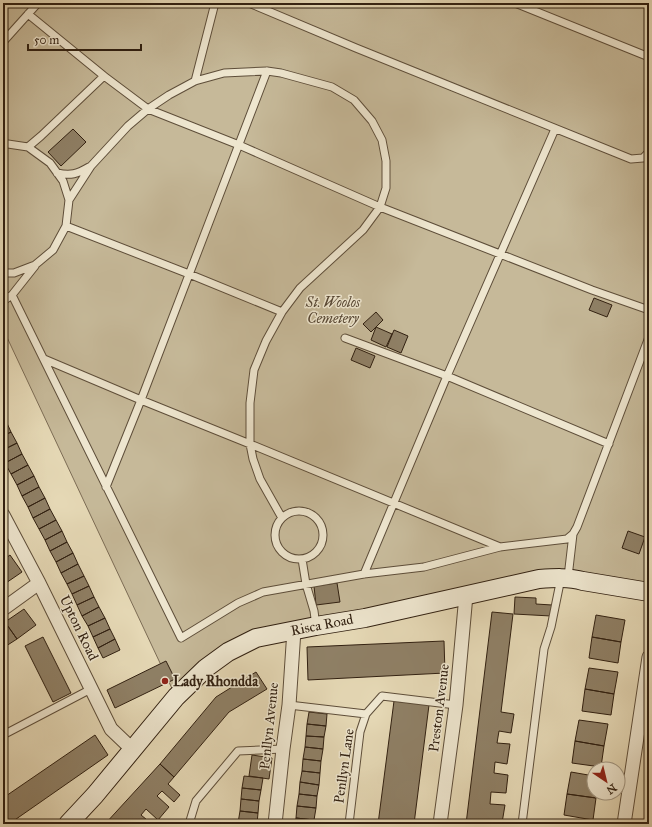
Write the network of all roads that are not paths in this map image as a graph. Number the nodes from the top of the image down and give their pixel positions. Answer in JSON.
{"nodes":[{"id":1,"x":38,"y":3,"type":"edge"},
{"id":2,"x":215,"y":3,"type":"edge"},
{"id":3,"x":248,"y":3,"type":"edge"},
{"id":4,"x":515,"y":3,"type":"edge"},
{"id":5,"x":28,"y":14,"type":"junction"},
{"id":6,"x":3,"y":42,"type":"edge"},
{"id":7,"x":649,"y":57,"type":"edge"},
{"id":8,"x":267,"y":71,"type":"junction"},
{"id":9,"x":104,"y":76,"type":"junction"},
{"id":10,"x":195,"y":81,"type":"junction"},
{"id":11,"x":148,"y":109,"type":"junction"},
{"id":12,"x":555,"y":129,"type":"junction"},
{"id":13,"x":3,"y":144,"type":"edge"},
{"id":14,"x":239,"y":145,"type":"junction"},
{"id":15,"x":28,"y":147,"type":"junction"},
{"id":16,"x":649,"y":152,"type":"edge"},
{"id":17,"x":91,"y":166,"type":"junction"},
{"id":18,"x":57,"y":172,"type":"junction"},
{"id":19,"x":68,"y":200,"type":"junction"},
{"id":20,"x":380,"y":207,"type":"junction"},
{"id":21,"x":66,"y":226,"type":"junction"},
{"id":22,"x":500,"y":254,"type":"junction"},
{"id":23,"x":35,"y":265,"type":"junction"},
{"id":24,"x":3,"y":273,"type":"edge"},
{"id":25,"x":190,"y":274,"type":"junction"},
{"id":26,"x":12,"y":295,"type":"junction"},
{"id":27,"x":3,"y":301,"type":"edge"},
{"id":28,"x":649,"y":310,"type":"edge"},
{"id":29,"x":282,"y":312,"type":"junction"},
{"id":30,"x":649,"y":337,"type":"edge"},
{"id":31,"x":346,"y":338,"type":"dead end"},
{"id":32,"x":44,"y":359,"type":"junction"},
{"id":33,"x":447,"y":376,"type":"junction"},
{"id":34,"x":141,"y":400,"type":"junction"},
{"id":35,"x":250,"y":444,"type":"junction"},
{"id":36,"x":609,"y":444,"type":"junction"},
{"id":37,"x":106,"y":487,"type":"junction"},
{"id":38,"x":393,"y":504,"type":"junction"},
{"id":39,"x":3,"y":515,"type":"edge"},
{"id":40,"x":282,"y":518,"type":"junction"},
{"id":41,"x":573,"y":534,"type":"junction"},
{"id":42,"x":500,"y":547,"type":"junction"},
{"id":43,"x":302,"y":559,"type":"junction"},
{"id":44,"x":364,"y":574,"type":"junction"},
{"id":45,"x":564,"y":578,"type":"junction"},
{"id":46,"x":39,"y":583,"type":"junction"},
{"id":47,"x":306,"y":584,"type":"junction"},
{"id":48,"x":649,"y":592,"type":"edge"},
{"id":49,"x":466,"y":594,"type":"junction"},
{"id":50,"x":3,"y":609,"type":"edge"},
{"id":51,"x":316,"y":626,"type":"junction"},
{"id":52,"x":294,"y":630,"type":"junction"},
{"id":53,"x":649,"y":656,"type":"edge"},
{"id":54,"x":90,"y":689,"type":"junction"},
{"id":55,"x":289,"y":705,"type":"junction"},
{"id":56,"x":456,"y":705,"type":"junction"},
{"id":57,"x":366,"y":714,"type":"junction"},
{"id":58,"x":3,"y":735,"type":"edge"},
{"id":59,"x":133,"y":750,"type":"junction"},
{"id":60,"x":283,"y":750,"type":"junction"},
{"id":61,"x":68,"y":824,"type":"edge"},
{"id":62,"x":189,"y":824,"type":"edge"},
{"id":63,"x":275,"y":824,"type":"edge"},
{"id":64,"x":349,"y":824,"type":"edge"},
{"id":65,"x":440,"y":824,"type":"edge"},
{"id":66,"x":522,"y":824,"type":"edge"},
{"id":67,"x":624,"y":824,"type":"edge"}],
"edges":[{"from":1,"to":5,"type":"lane"},
{"from":2,"to":10,"type":"lane"},
{"from":3,"to":12,"type":"lane"},
{"from":4,"to":7,"type":"lane"},
{"from":5,"to":6,"type":"lane"},
{"from":5,"to":9,"type":"lane"},
{"from":8,"to":10,"type":"lane"},
{"from":8,"to":14,"type":"lane"},
{"from":8,"to":20,"type":"lane"},
{"from":9,"to":11,"type":"lane"},
{"from":9,"to":15,"type":"lane"},
{"from":10,"to":11,"type":"lane"},
{"from":11,"to":14,"type":"lane"},
{"from":11,"to":17,"type":"lane"},
{"from":12,"to":16,"type":"lane"},
{"from":12,"to":22,"type":"lane"},
{"from":13,"to":15,"type":"lane"},
{"from":14,"to":20,"type":"lane"},
{"from":14,"to":25,"type":"lane"},
{"from":15,"to":18,"type":"lane"},
{"from":17,"to":18,"type":"lane"},
{"from":17,"to":19,"type":"lane"},
{"from":18,"to":19,"type":"lane"},
{"from":19,"to":21,"type":"lane"},
{"from":20,"to":22,"type":"lane"},
{"from":20,"to":29,"type":"lane"},
{"from":21,"to":23,"type":"lane"},
{"from":21,"to":25,"type":"lane"},
{"from":22,"to":28,"type":"lane"},
{"from":22,"to":33,"type":"lane"},
{"from":23,"to":24,"type":"lane"},
{"from":23,"to":26,"type":"lane"},
{"from":25,"to":29,"type":"lane"},
{"from":25,"to":34,"type":"lane"},
{"from":26,"to":27,"type":"lane"},
{"from":26,"to":32,"type":"lane"},
{"from":29,"to":35,"type":"lane"},
{"from":30,"to":36,"type":"lane"},
{"from":31,"to":33,"type":"lane"},
{"from":32,"to":34,"type":"lane"},
{"from":32,"to":37,"type":"lane"},
{"from":33,"to":36,"type":"lane"},
{"from":33,"to":38,"type":"lane"},
{"from":34,"to":35,"type":"lane"},
{"from":34,"to":37,"type":"lane"},
{"from":35,"to":38,"type":"lane"},
{"from":35,"to":40,"type":"lane"},
{"from":36,"to":41,"type":"lane"},
{"from":37,"to":47,"type":"lane"},
{"from":38,"to":42,"type":"lane"},
{"from":38,"to":44,"type":"lane"},
{"from":39,"to":46,"type":"street","name":"Upton Road"},
{"from":40,"to":43,"type":"lane"},
{"from":40,"to":43,"type":"lane"},
{"from":41,"to":42,"type":"lane"},
{"from":41,"to":45,"type":"lane"},
{"from":42,"to":44,"type":"lane"},
{"from":43,"to":47,"type":"lane"},
{"from":44,"to":47,"type":"lane"},
{"from":45,"to":48,"type":"main road","name":"Risca Road"},
{"from":45,"to":49,"type":"main road","name":"Risca Road"},
{"from":45,"to":66,"type":"lane"},
{"from":46,"to":50,"type":"street"},
{"from":46,"to":54,"type":"street","name":"Upton Road"},
{"from":47,"to":51,"type":"lane"},
{"from":49,"to":51,"type":"main road","name":"Risca Road"},
{"from":49,"to":56,"type":"street","name":"Preston Avenue"},
{"from":51,"to":52,"type":"main road","name":"Risca Road"},
{"from":52,"to":55,"type":"street","name":"Penllyn Avenue"},
{"from":52,"to":59,"type":"main road","name":"Risca Road"},
{"from":53,"to":67,"type":"street"},
{"from":54,"to":58,"type":"lane"},
{"from":54,"to":59,"type":"street","name":"Upton Road"},
{"from":55,"to":57,"type":"lane"},
{"from":55,"to":60,"type":"street","name":"Penllyn Avenue"},
{"from":56,"to":57,"type":"lane","name":"Penllyn Lane"},
{"from":56,"to":65,"type":"street","name":"Preston Avenue"},
{"from":57,"to":64,"type":"lane","name":"Penllyn Lane"},
{"from":59,"to":61,"type":"main road","name":"Risca Road"},
{"from":60,"to":62,"type":"lane"},
{"from":60,"to":63,"type":"street","name":"Penllyn Avenue"}]}
